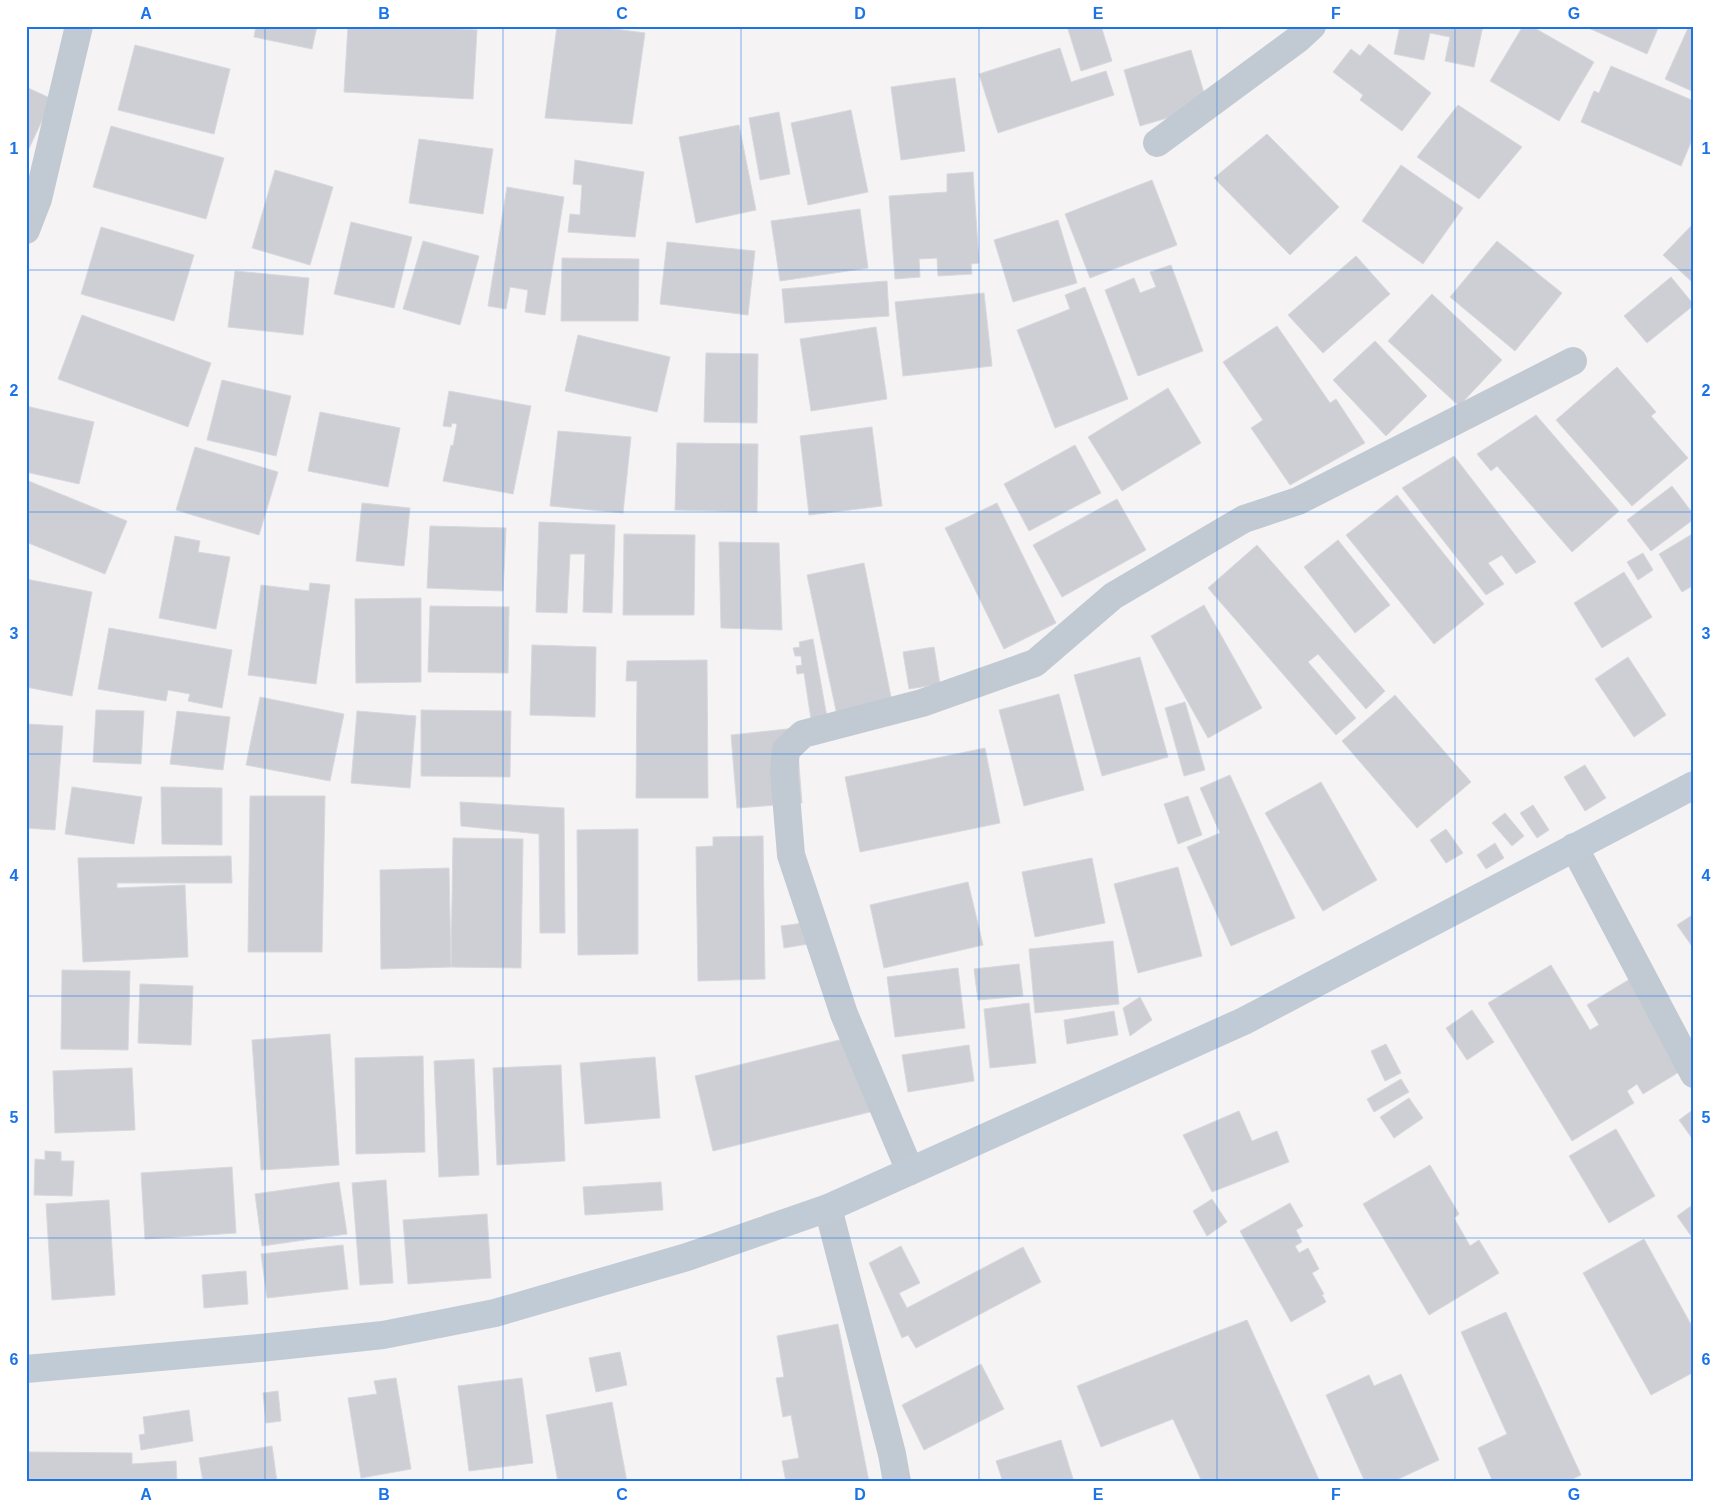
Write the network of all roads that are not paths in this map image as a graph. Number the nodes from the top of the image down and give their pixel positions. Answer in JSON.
{"nodes":[{"id":1,"x":79,"y":26,"type":"edge"},
{"id":2,"x":1312,"y":26,"type":"edge"},
{"id":3,"x":1157,"y":143,"type":"dead end"},
{"id":4,"x":26,"y":230,"type":"edge"},
{"id":5,"x":1573,"y":361,"type":"dead end"},
{"id":6,"x":1694,"y":785,"type":"edge"},
{"id":7,"x":1574,"y":847,"type":"junction"},
{"id":8,"x":1694,"y":1074,"type":"edge"},
{"id":9,"x":910,"y":1171,"type":"junction"},
{"id":10,"x":828,"y":1208,"type":"junction"},
{"id":11,"x":26,"y":1369,"type":"edge"},
{"id":12,"x":897,"y":1482,"type":"edge"}],
"edges":[{"from":1,"to":4,"type":"street"},
{"from":2,"to":3,"type":"street"},
{"from":5,"to":9,"type":"street"},
{"from":6,"to":7,"type":"main road"},
{"from":7,"to":8,"type":"street"},
{"from":7,"to":9,"type":"main road"},
{"from":9,"to":10,"type":"main road"},
{"from":10,"to":11,"type":"main road"},
{"from":10,"to":12,"type":"street"}]}
